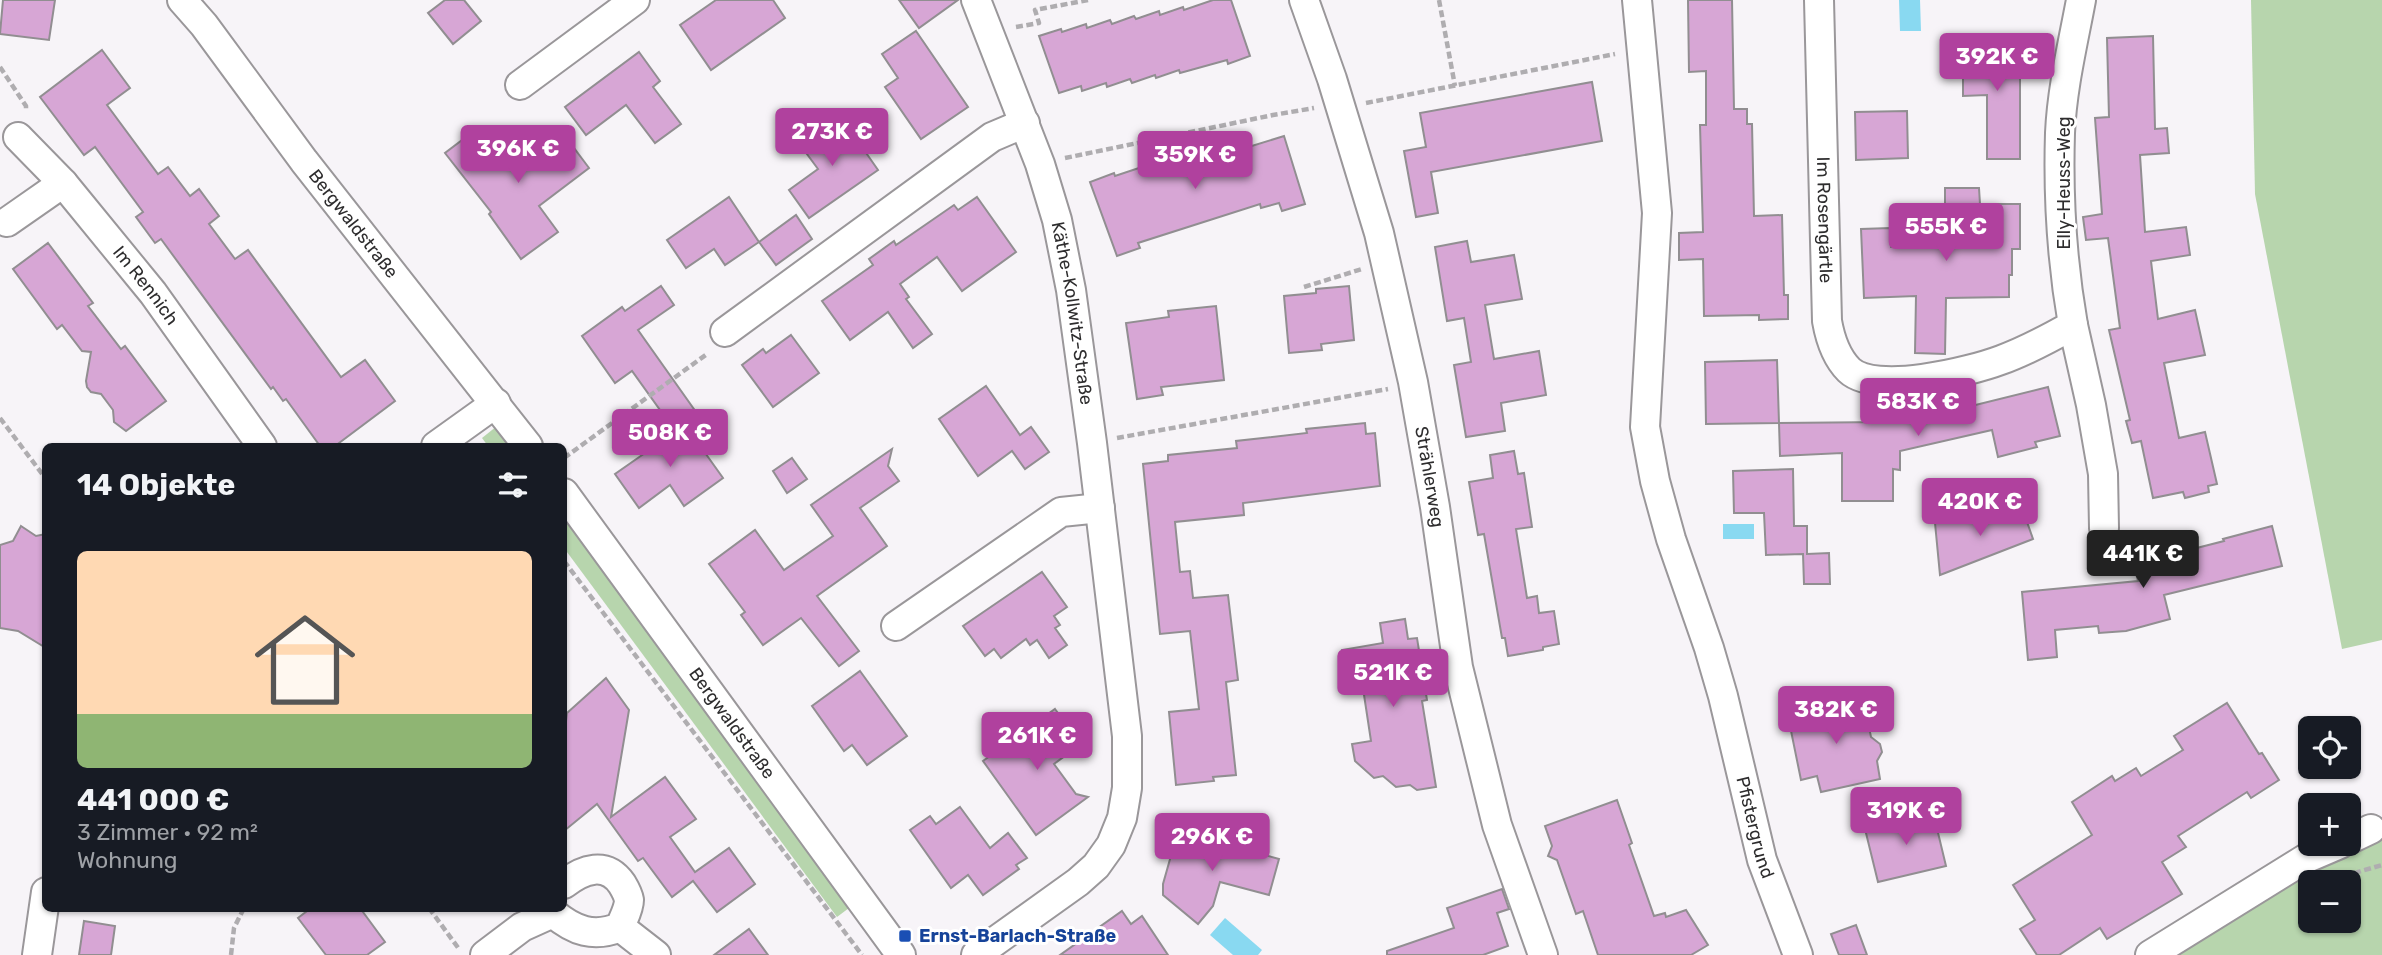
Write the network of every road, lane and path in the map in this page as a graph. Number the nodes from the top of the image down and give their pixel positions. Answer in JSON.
{"nodes":[{"id":1,"x":181,"y":0,"type":"edge"},
{"id":2,"x":635,"y":0,"type":"edge"},
{"id":3,"x":976,"y":0,"type":"edge"},
{"id":4,"x":1088,"y":0,"type":"edge"},
{"id":5,"x":1304,"y":0,"type":"edge"},
{"id":6,"x":1439,"y":0,"type":"edge"},
{"id":7,"x":1637,"y":0,"type":"edge"},
{"id":8,"x":1819,"y":0,"type":"edge"},
{"id":9,"x":2081,"y":0,"type":"edge"},
{"id":10,"x":988,"y":32,"type":"junction"},
{"id":11,"x":1641,"y":48,"type":"junction"},
{"id":12,"x":0,"y":67,"type":"edge"},
{"id":13,"x":520,"y":85,"type":"dead end"},
{"id":14,"x":1455,"y":86,"type":"junction"},
{"id":15,"x":1341,"y":108,"type":"junction"},
{"id":16,"x":1309,"y":109,"type":"dead end"},
{"id":17,"x":1025,"y":123,"type":"junction"},
{"id":18,"x":18,"y":136,"type":"joint"},
{"id":19,"x":1040,"y":163,"type":"junction"},
{"id":20,"x":63,"y":183,"type":"junction"},
{"id":21,"x":7,"y":222,"type":"dead end"},
{"id":22,"x":1386,"y":262,"type":"junction"},
{"id":23,"x":1304,"y":286,"type":"dead end"},
{"id":24,"x":2073,"y":325,"type":"junction"},
{"id":25,"x":725,"y":332,"type":"joint"},
{"id":26,"x":1392,"y":388,"type":"dead end"},
{"id":27,"x":496,"y":403,"type":"junction"},
{"id":28,"x":0,"y":418,"type":"edge"},
{"id":29,"x":260,"y":443,"type":"edge"},
{"id":30,"x":440,"y":443,"type":"edge"},
{"id":31,"x":526,"y":443,"type":"edge"},
{"id":32,"x":1092,"y":443,"type":"junction"},
{"id":33,"x":567,"y":456,"type":"edge"},
{"id":34,"x":42,"y":474,"type":"edge"},
{"id":35,"x":567,"y":498,"type":"edge"},
{"id":36,"x":1100,"y":508,"type":"junction"},
{"id":37,"x":2104,"y":528,"type":"dead end"},
{"id":38,"x":567,"y":565,"type":"edge"},
{"id":39,"x":896,"y":626,"type":"dead end"},
{"id":40,"x":2312,"y":856,"type":"edge"},
{"id":41,"x":567,"y":882,"type":"edge"},
{"id":42,"x":43,"y":912,"type":"edge"},
{"id":43,"x":242,"y":912,"type":"edge"},
{"id":44,"x":432,"y":912,"type":"edge"},
{"id":45,"x":550,"y":912,"type":"edge"},
{"id":46,"x":556,"y":912,"type":"edge"},
{"id":47,"x":620,"y":927,"type":"junction"},
{"id":48,"x":37,"y":955,"type":"edge"},
{"id":49,"x":231,"y":955,"type":"edge"},
{"id":50,"x":464,"y":955,"type":"edge"},
{"id":51,"x":485,"y":955,"type":"edge"},
{"id":52,"x":656,"y":955,"type":"edge"},
{"id":53,"x":862,"y":955,"type":"edge"},
{"id":54,"x":901,"y":955,"type":"edge"},
{"id":55,"x":976,"y":955,"type":"edge"},
{"id":56,"x":1543,"y":955,"type":"edge"},
{"id":57,"x":1798,"y":955,"type":"edge"},
{"id":58,"x":2150,"y":955,"type":"edge"}],
"edges":[{"from":1,"to":27,"type":"street","name":"Bergwaldstraße"},
{"from":2,"to":13,"type":"street"},
{"from":3,"to":10,"type":"street","name":"Käthe-Kollwitz-Straße"},
{"from":4,"to":10,"type":"path"},
{"from":5,"to":15,"type":"street","name":"Strählerweg"},
{"from":6,"to":14,"type":"path"},
{"from":7,"to":11,"type":"street","name":"Pfistergrund"},
{"from":8,"to":24,"type":"street","name":"Im Rosengärtle"},
{"from":9,"to":24,"type":"street","name":"Elly-Heuss-Weg"},
{"from":10,"to":17,"type":"street","name":"Käthe-Kollwitz-Straße"},
{"from":11,"to":14,"type":"path"},
{"from":11,"to":57,"type":"street","name":"Pfistergrund"},
{"from":12,"to":18,"type":"path"},
{"from":14,"to":15,"type":"path"},
{"from":15,"to":22,"type":"street","name":"Strählerweg"},
{"from":16,"to":19,"type":"path"},
{"from":17,"to":19,"type":"street","name":"Käthe-Kollwitz-Straße"},
{"from":17,"to":25,"type":"street"},
{"from":18,"to":20,"type":"street","name":"Im Rennich"},
{"from":19,"to":32,"type":"street","name":"Käthe-Kollwitz-Straße"},
{"from":20,"to":21,"type":"street"},
{"from":20,"to":29,"type":"street","name":"Im Rennich"},
{"from":22,"to":23,"type":"path"},
{"from":22,"to":56,"type":"street","name":"Strählerweg"},
{"from":24,"to":37,"type":"street","name":"Elly-Heuss-Weg"},
{"from":25,"to":33,"type":"path"},
{"from":26,"to":32,"type":"path"},
{"from":27,"to":30,"type":"street"},
{"from":27,"to":31,"type":"street","name":"Bergwaldstraße"},
{"from":28,"to":34,"type":"path"},
{"from":32,"to":36,"type":"street","name":"Käthe-Kollwitz-Straße"},
{"from":35,"to":54,"type":"street","name":"Bergwaldstraße"},
{"from":36,"to":39,"type":"street"},
{"from":36,"to":55,"type":"street","name":"Käthe-Kollwitz-Straße"},
{"from":38,"to":53,"type":"path"},
{"from":40,"to":58,"type":"street"},
{"from":41,"to":47,"type":"street"},
{"from":42,"to":48,"type":"street"},
{"from":43,"to":49,"type":"path"},
{"from":44,"to":50,"type":"path"},
{"from":45,"to":51,"type":"street"},
{"from":46,"to":47,"type":"street"},
{"from":47,"to":52,"type":"street"}]}
